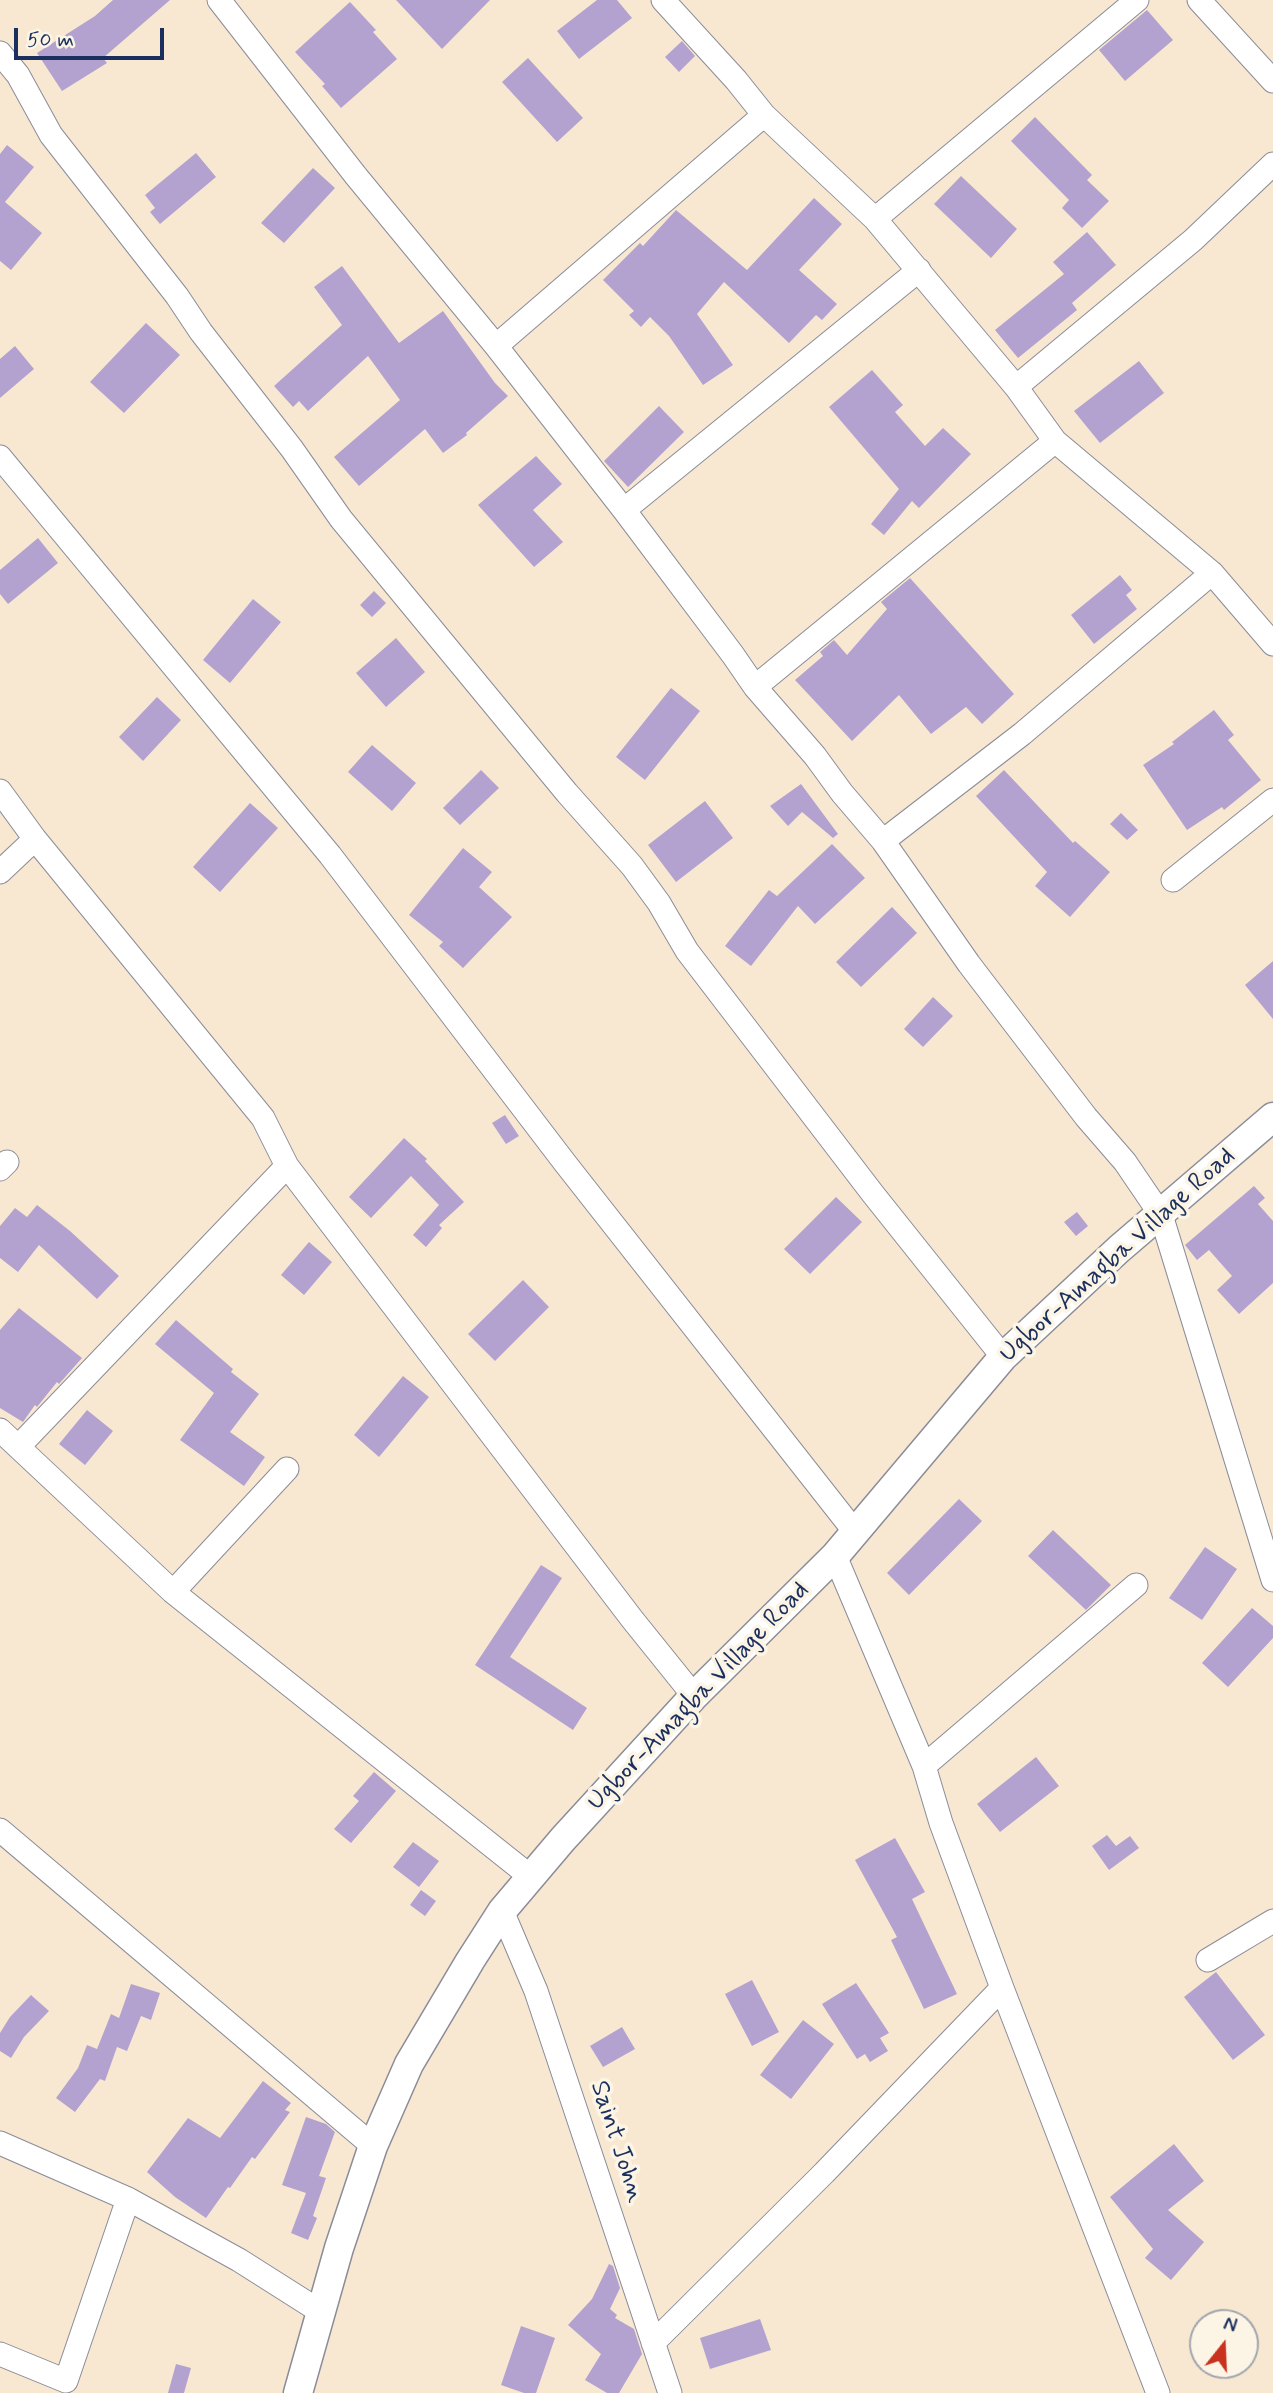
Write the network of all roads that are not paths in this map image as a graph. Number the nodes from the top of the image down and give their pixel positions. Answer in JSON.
{"nodes":[{"id":1,"x":219,"y":0,"type":"edge"},
{"id":2,"x":663,"y":0,"type":"edge"},
{"id":3,"x":1137,"y":0,"type":"edge"},
{"id":4,"x":1199,"y":0,"type":"edge"},
{"id":5,"x":0,"y":54,"type":"edge"},
{"id":6,"x":1273,"y":81,"type":"edge"},
{"id":7,"x":764,"y":116,"type":"junction"},
{"id":8,"x":1273,"y":164,"type":"edge"},
{"id":9,"x":876,"y":219,"type":"junction"},
{"id":10,"x":919,"y":270,"type":"junction"},
{"id":11,"x":496,"y":346,"type":"junction"},
{"id":12,"x":1016,"y":387,"type":"junction"},
{"id":13,"x":1055,"y":441,"type":"junction"},
{"id":14,"x":0,"y":457,"type":"edge"},
{"id":15,"x":624,"y":510,"type":"junction"},
{"id":16,"x":1212,"y":573,"type":"junction"},
{"id":17,"x":1273,"y":644,"type":"edge"},
{"id":18,"x":755,"y":687,"type":"junction"},
{"id":19,"x":0,"y":791,"type":"edge"},
{"id":20,"x":1273,"y":800,"type":"edge"},
{"id":21,"x":35,"y":839,"type":"junction"},
{"id":22,"x":883,"y":841,"type":"junction"},
{"id":23,"x":0,"y":872,"type":"edge"},
{"id":24,"x":1173,"y":880,"type":"dead end"},
{"id":25,"x":1273,"y":1117,"type":"edge"},
{"id":26,"x":287,"y":1166,"type":"junction"},
{"id":27,"x":1161,"y":1215,"type":"junction"},
{"id":28,"x":1003,"y":1357,"type":"junction"},
{"id":29,"x":0,"y":1430,"type":"edge"},
{"id":30,"x":19,"y":1446,"type":"junction"},
{"id":31,"x":288,"y":1469,"type":"dead end"},
{"id":32,"x":855,"y":1532,"type":"junction"},
{"id":33,"x":835,"y":1556,"type":"junction"},
{"id":34,"x":1273,"y":1580,"type":"edge"},
{"id":35,"x":1136,"y":1585,"type":"dead end"},
{"id":36,"x":173,"y":1592,"type":"junction"},
{"id":37,"x":694,"y":1696,"type":"junction"},
{"id":38,"x":925,"y":1766,"type":"junction"},
{"id":39,"x":0,"y":1830,"type":"edge"},
{"id":40,"x":531,"y":1877,"type":"junction"},
{"id":41,"x":502,"y":1911,"type":"junction"},
{"id":42,"x":1273,"y":1921,"type":"edge"},
{"id":43,"x":1208,"y":1961,"type":"dead end"},
{"id":44,"x":1002,"y":1988,"type":"junction"},
{"id":45,"x":0,"y":2143,"type":"edge"},
{"id":46,"x":373,"y":2146,"type":"junction"},
{"id":47,"x":128,"y":2199,"type":"junction"},
{"id":48,"x":321,"y":2312,"type":"junction"},
{"id":49,"x":653,"y":2343,"type":"junction"},
{"id":50,"x":0,"y":2354,"type":"edge"},
{"id":51,"x":298,"y":2393,"type":"edge"},
{"id":52,"x":670,"y":2393,"type":"edge"},
{"id":53,"x":1158,"y":2393,"type":"edge"}],
"edges":[{"from":1,"to":11,"type":"street"},
{"from":2,"to":7,"type":"street"},
{"from":3,"to":9,"type":"street"},
{"from":4,"to":6,"type":"street"},
{"from":5,"to":28,"type":"street"},
{"from":7,"to":9,"type":"street"},
{"from":7,"to":11,"type":"street"},
{"from":8,"to":12,"type":"street"},
{"from":9,"to":10,"type":"street"},
{"from":10,"to":12,"type":"street"},
{"from":10,"to":15,"type":"street"},
{"from":11,"to":15,"type":"street"},
{"from":12,"to":13,"type":"street"},
{"from":13,"to":16,"type":"street"},
{"from":13,"to":18,"type":"street"},
{"from":14,"to":32,"type":"street"},
{"from":15,"to":18,"type":"street"},
{"from":16,"to":17,"type":"street"},
{"from":16,"to":22,"type":"street"},
{"from":18,"to":22,"type":"street"},
{"from":19,"to":21,"type":"street"},
{"from":20,"to":24,"type":"street"},
{"from":21,"to":23,"type":"street"},
{"from":21,"to":26,"type":"street"},
{"from":22,"to":27,"type":"street"},
{"from":25,"to":27,"type":"street","name":"Ugbor-Amagba Village Road"},
{"from":26,"to":30,"type":"street"},
{"from":26,"to":37,"type":"street"},
{"from":27,"to":28,"type":"street","name":"Ugbor-Amagba Village Road"},
{"from":27,"to":34,"type":"street"},
{"from":28,"to":32,"type":"street","name":"Ugbor-Amagba Village Road"},
{"from":29,"to":30,"type":"street"},
{"from":30,"to":36,"type":"street"},
{"from":31,"to":36,"type":"street"},
{"from":32,"to":33,"type":"street","name":"Ugbor-Amagba Village Road"},
{"from":33,"to":37,"type":"street","name":"Ugbor-Amagba Village Road"},
{"from":33,"to":38,"type":"street"},
{"from":35,"to":38,"type":"street"},
{"from":36,"to":40,"type":"street"},
{"from":37,"to":40,"type":"street","name":"Ugbor-Amagba Village Road"},
{"from":38,"to":44,"type":"street"},
{"from":39,"to":46,"type":"street"},
{"from":40,"to":41,"type":"street","name":"Ugbor-Amagba Village Road"},
{"from":41,"to":46,"type":"street","name":"Ugbor-Amagba Village Road"},
{"from":41,"to":49,"type":"street","name":"Saint John"},
{"from":42,"to":43,"type":"street"},
{"from":44,"to":49,"type":"street"},
{"from":44,"to":53,"type":"street"},
{"from":45,"to":47,"type":"street"},
{"from":46,"to":48,"type":"street","name":"Ugbor-Amagba Village Road"},
{"from":47,"to":48,"type":"street"},
{"from":47,"to":50,"type":"street"},
{"from":48,"to":51,"type":"street","name":"Ugbor-Amagba Village Road"},
{"from":49,"to":52,"type":"street","name":"Saint John"}]}
